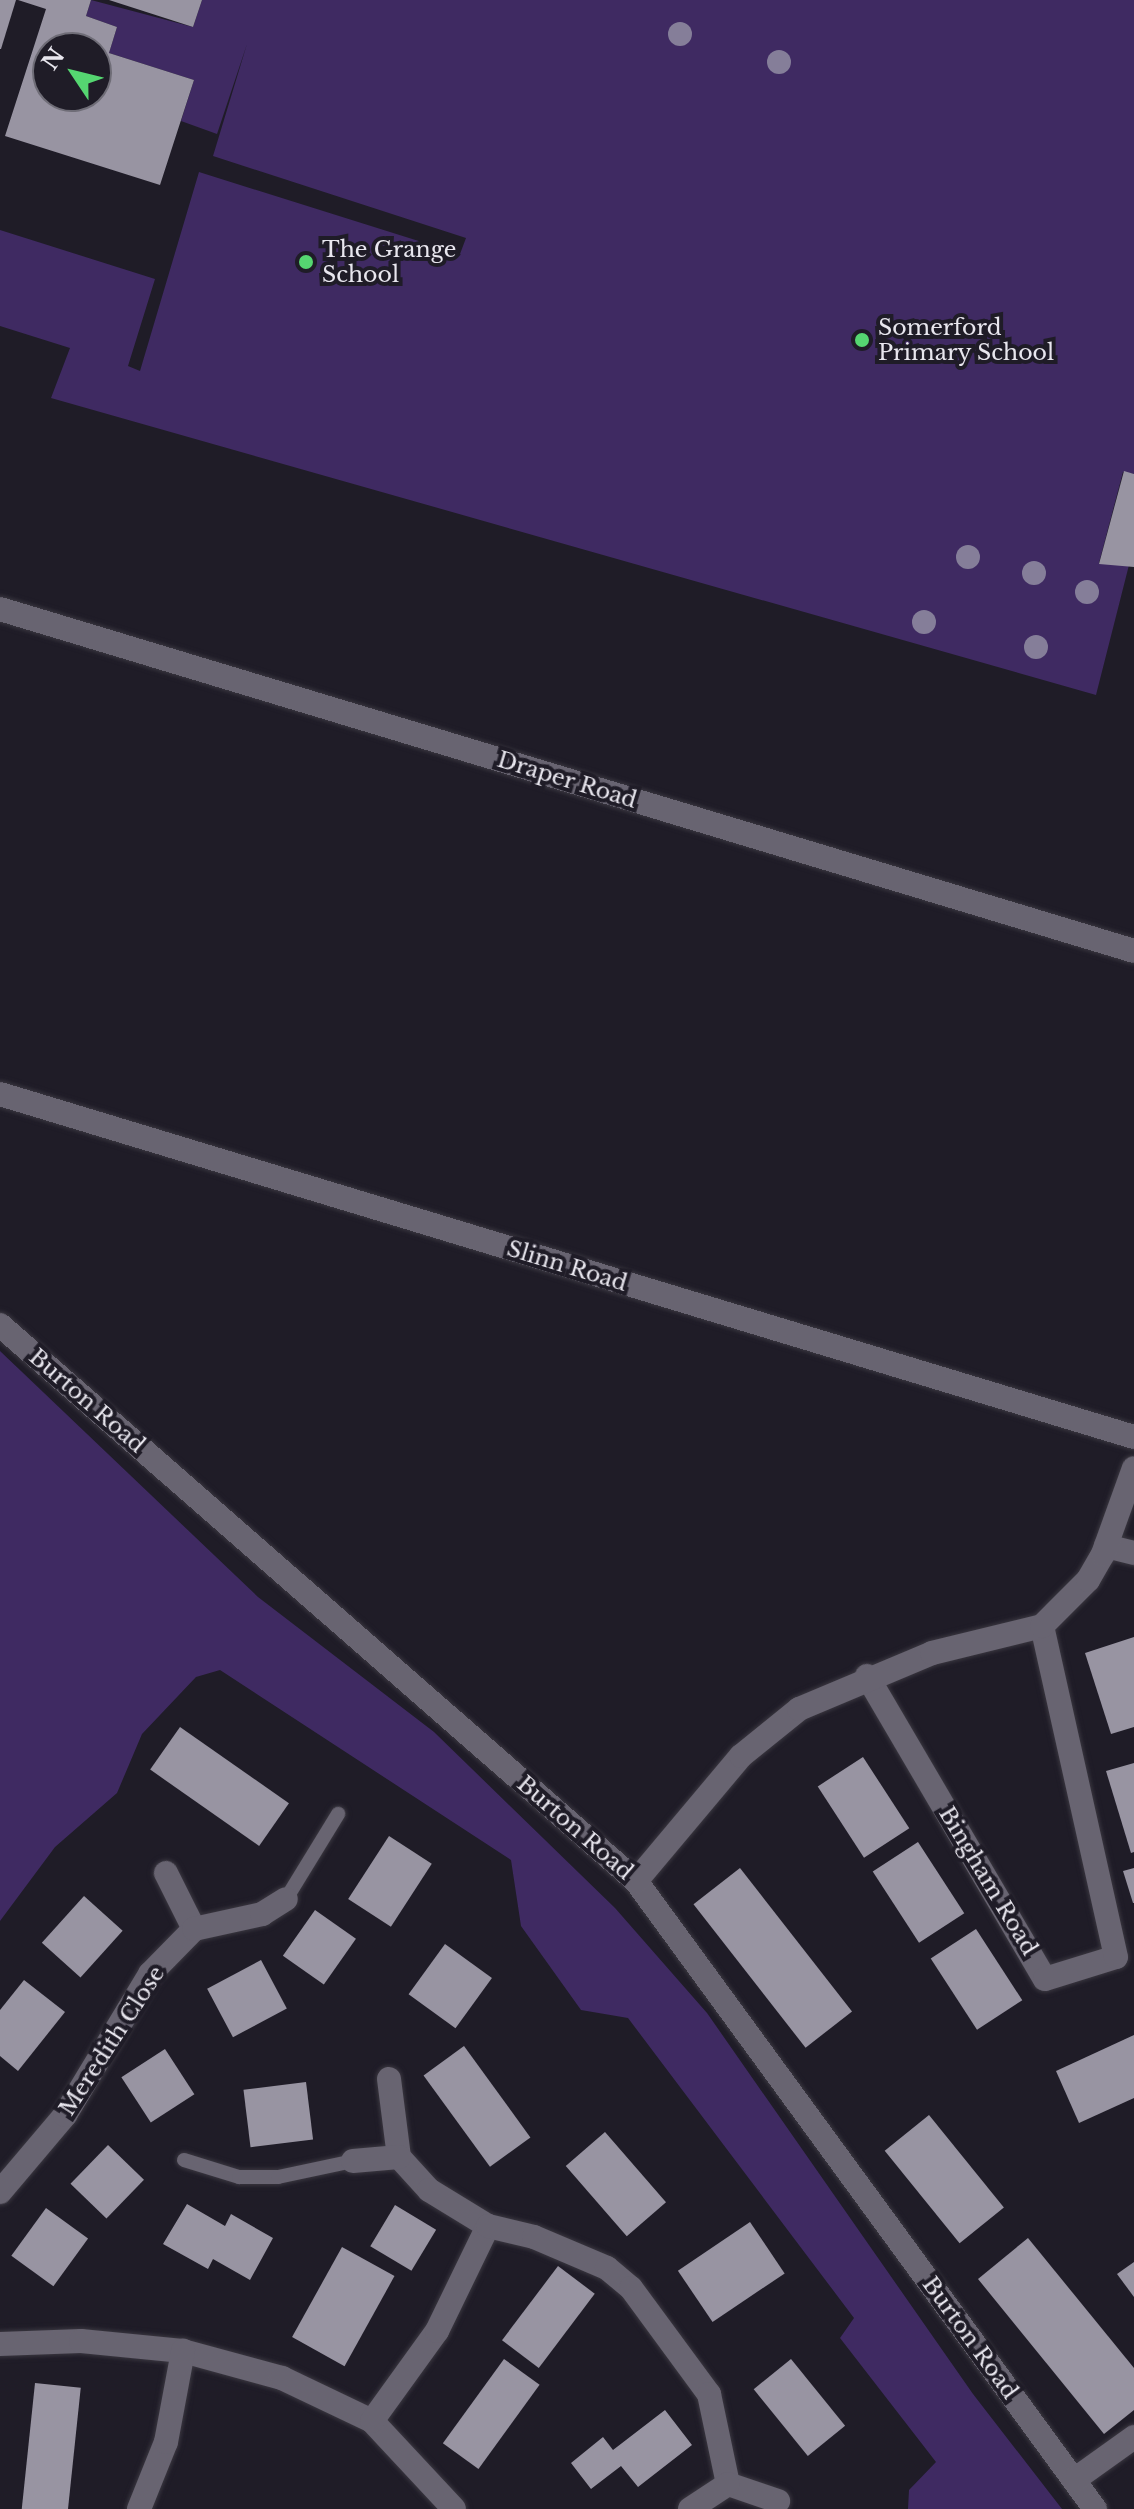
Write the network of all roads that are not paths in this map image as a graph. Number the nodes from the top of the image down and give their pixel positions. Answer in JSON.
{"nodes":[{"id":1,"x":0,"y":609,"type":"edge"},
{"id":2,"x":1134,"y":951,"type":"edge"},
{"id":3,"x":0,"y":1094,"type":"edge"},
{"id":4,"x":0,"y":1325,"type":"edge"},
{"id":5,"x":1134,"y":1437,"type":"edge"},
{"id":6,"x":1134,"y":1468,"type":"edge"},
{"id":7,"x":1106,"y":1546,"type":"junction"},
{"id":8,"x":1134,"y":1553,"type":"edge"},
{"id":9,"x":1042,"y":1626,"type":"junction"},
{"id":10,"x":867,"y":1676,"type":"junction"},
{"id":11,"x":338,"y":1814,"type":"dead end"},
{"id":12,"x":166,"y":1873,"type":"dead end"},
{"id":13,"x":636,"y":1881,"type":"junction"},
{"id":14,"x":286,"y":1899,"type":"joint"},
{"id":15,"x":194,"y":1929,"type":"junction"},
{"id":16,"x":389,"y":2079,"type":"dead end"},
{"id":17,"x":399,"y":2157,"type":"junction"},
{"id":18,"x":184,"y":2160,"type":"dead end"},
{"id":19,"x":353,"y":2161,"type":"joint"},
{"id":20,"x":0,"y":2192,"type":"edge"},
{"id":21,"x":488,"y":2226,"type":"junction"},
{"id":22,"x":0,"y":2344,"type":"edge"},
{"id":23,"x":183,"y":2351,"type":"junction"},
{"id":24,"x":372,"y":2421,"type":"junction"},
{"id":25,"x":1134,"y":2437,"type":"edge"},
{"id":26,"x":1074,"y":2480,"type":"junction"},
{"id":27,"x":728,"y":2484,"type":"junction"},
{"id":28,"x":778,"y":2501,"type":"dead end"},
{"id":29,"x":139,"y":2509,"type":"edge"},
{"id":30,"x":454,"y":2509,"type":"edge"},
{"id":31,"x":690,"y":2509,"type":"edge"},
{"id":32,"x":1095,"y":2509,"type":"edge"}],
"edges":[{"from":1,"to":2,"type":"street","name":"Draper Road"},
{"from":3,"to":5,"type":"street","name":"Slinn Road"},
{"from":4,"to":13,"type":"street","name":"Burton Road"},
{"from":6,"to":7,"type":"street"},
{"from":7,"to":8,"type":"street"},
{"from":7,"to":9,"type":"street"},
{"from":9,"to":10,"type":"street"},
{"from":9,"to":10,"type":"street","name":"Bingham Road"},
{"from":10,"to":13,"type":"street"},
{"from":11,"to":14,"type":"lane"},
{"from":12,"to":15,"type":"street"},
{"from":13,"to":26,"type":"street","name":"Burton Road"},
{"from":14,"to":15,"type":"street"},
{"from":15,"to":20,"type":"street","name":"Meredith Close"},
{"from":16,"to":17,"type":"street"},
{"from":17,"to":19,"type":"street"},
{"from":17,"to":21,"type":"street"},
{"from":18,"to":19,"type":"lane"},
{"from":21,"to":24,"type":"street"},
{"from":21,"to":27,"type":"street"},
{"from":22,"to":23,"type":"street"},
{"from":23,"to":24,"type":"street"},
{"from":23,"to":29,"type":"street"},
{"from":24,"to":30,"type":"street"},
{"from":25,"to":26,"type":"street"},
{"from":26,"to":32,"type":"street","name":"Burton Road"},
{"from":27,"to":28,"type":"street"},
{"from":27,"to":31,"type":"street"}]}
